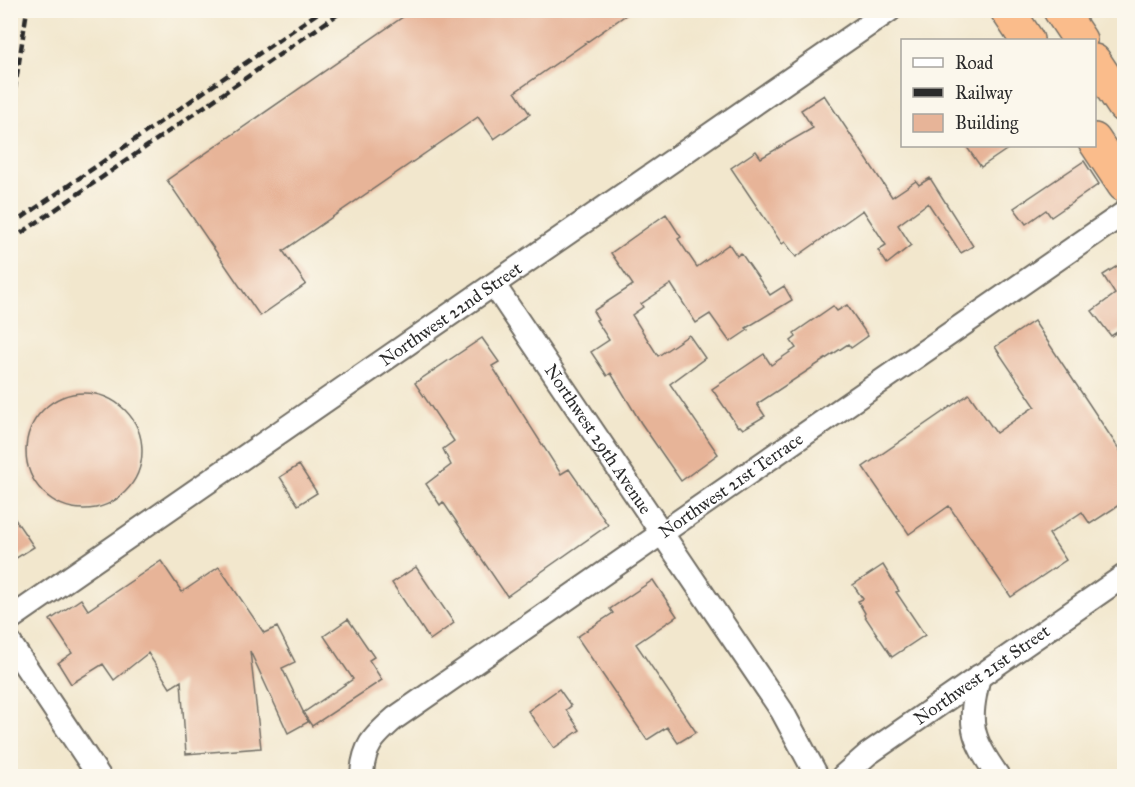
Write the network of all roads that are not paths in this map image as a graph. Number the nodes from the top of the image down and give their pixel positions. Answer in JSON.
{"nodes":[{"id":1,"x":890,"y":10,"type":"edge"},
{"id":2,"x":1007,"y":10,"type":"edge"},
{"id":3,"x":1060,"y":10,"type":"edge"},
{"id":4,"x":1026,"y":39,"type":"edge"},
{"id":5,"x":1079,"y":39,"type":"edge"},
{"id":6,"x":1096,"y":62,"type":"edge"},
{"id":7,"x":1125,"y":106,"type":"edge"},
{"id":8,"x":1096,"y":142,"type":"edge"},
{"id":9,"x":1125,"y":185,"type":"edge"},
{"id":10,"x":1125,"y":213,"type":"edge"},
{"id":11,"x":494,"y":285,"type":"junction"},
{"id":12,"x":662,"y":532,"type":"junction"},
{"id":13,"x":1125,"y":576,"type":"edge"},
{"id":14,"x":10,"y":619,"type":"edge"},
{"id":15,"x":10,"y":643,"type":"edge"},
{"id":16,"x":979,"y":676,"type":"junction"},
{"id":17,"x":99,"y":777,"type":"edge"},
{"id":18,"x":362,"y":777,"type":"edge"},
{"id":19,"x":817,"y":777,"type":"edge"},
{"id":20,"x":843,"y":777,"type":"edge"},
{"id":21,"x":998,"y":777,"type":"edge"}],
"edges":[{"from":1,"to":11,"type":"street","name":"Northwest 22nd Street"},
{"from":2,"to":4,"type":"highway"},
{"from":3,"to":5,"type":"highway"},
{"from":6,"to":7,"type":"highway"},
{"from":8,"to":9,"type":"highway"},
{"from":10,"to":12,"type":"street","name":"Northwest 21st Terrace"},
{"from":11,"to":12,"type":"street","name":"Northwest 29th Avenue"},
{"from":11,"to":14,"type":"street","name":"Northwest 22nd Street"},
{"from":12,"to":18,"type":"street","name":"Northwest 21st Terrace"},
{"from":12,"to":19,"type":"street","name":"Northwest 29th Avenue"},
{"from":13,"to":16,"type":"street","name":"Northwest 21st Street"},
{"from":15,"to":17,"type":"street"},
{"from":16,"to":20,"type":"street","name":"Northwest 21st Street"},
{"from":16,"to":21,"type":"street"}]}
